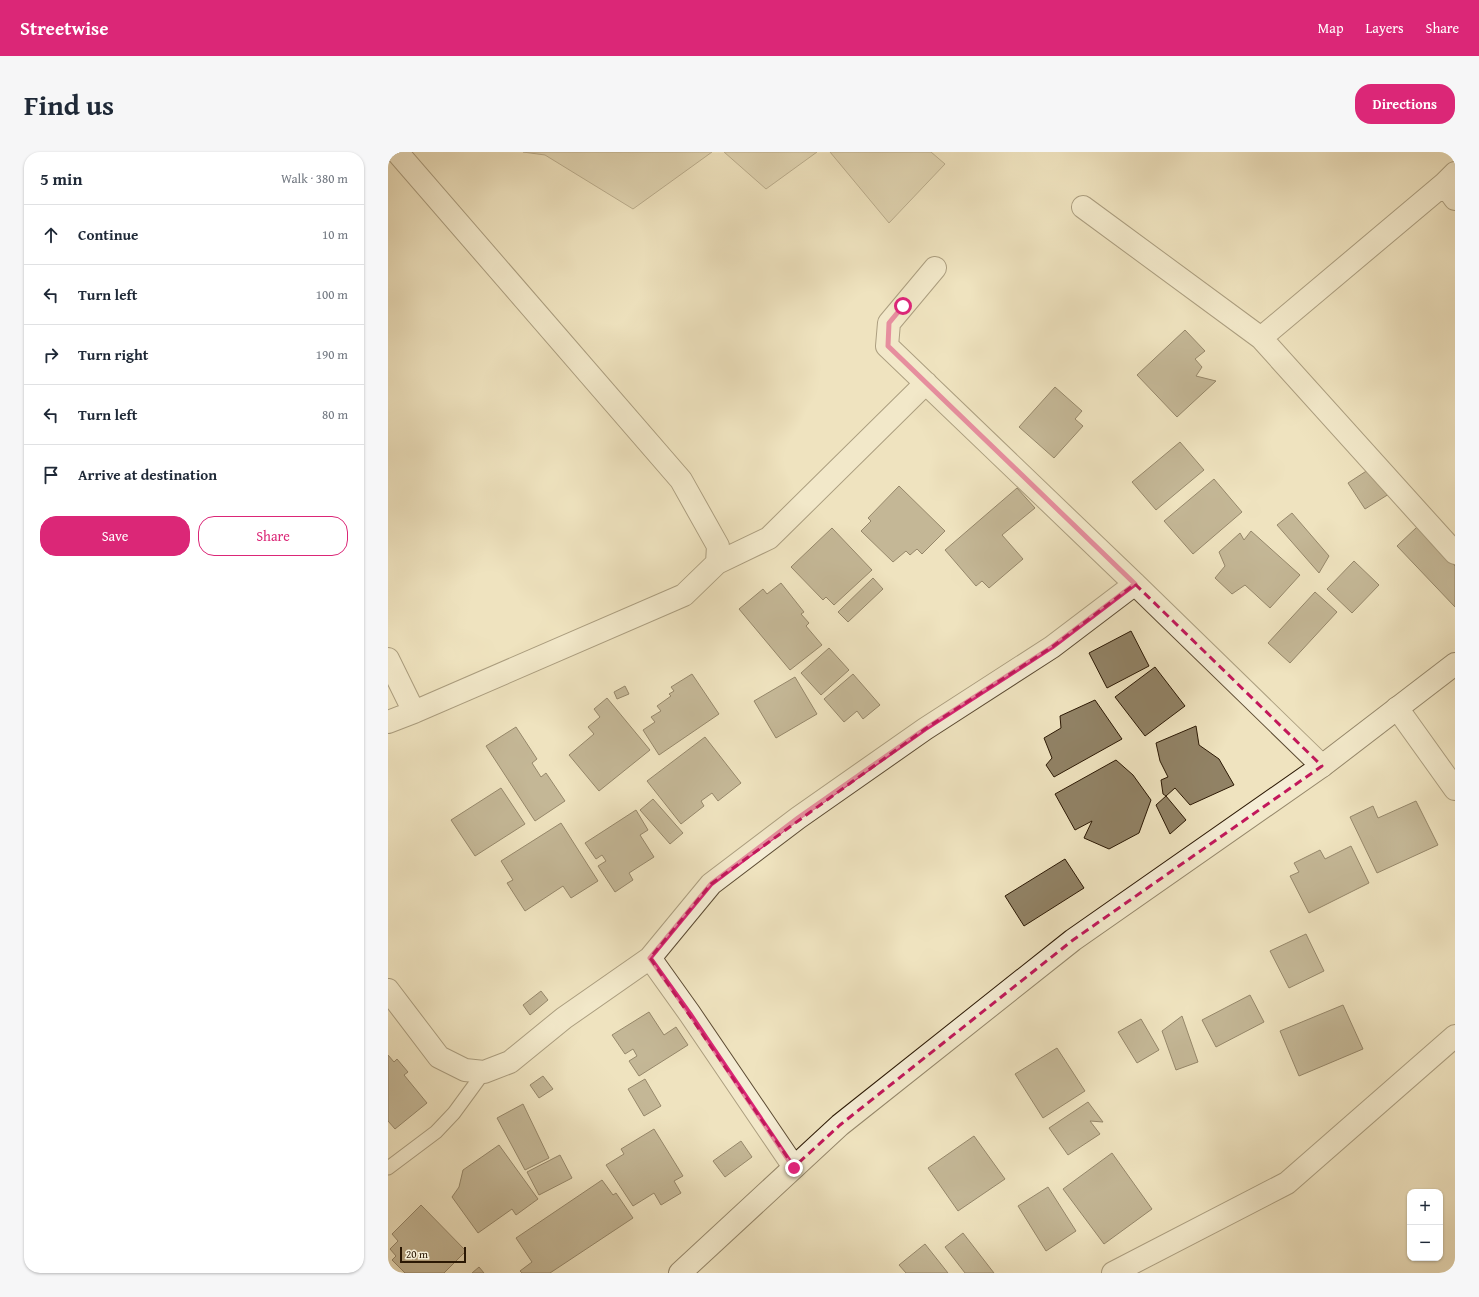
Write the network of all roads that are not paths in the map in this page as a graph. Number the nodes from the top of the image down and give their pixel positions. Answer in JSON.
{"nodes":[{"id":1,"x":397,"y":152,"type":"edge"},
{"id":2,"x":1451,"y":185,"type":"edge"},
{"id":3,"x":1083,"y":207,"type":"dead end"},
{"id":4,"x":935,"y":268,"type":"dead end"},
{"id":5,"x":1260,"y":338,"type":"junction"},
{"id":6,"x":926,"y":383,"type":"junction"},
{"id":7,"x":1455,"y":553,"type":"edge"},
{"id":8,"x":717,"y":563,"type":"junction"},
{"id":9,"x":1135,"y":584,"type":"junction"},
{"id":10,"x":388,"y":659,"type":"edge"},
{"id":11,"x":1455,"y":664,"type":"edge"},
{"id":12,"x":1397,"y":708,"type":"junction"},
{"id":13,"x":414,"y":712,"type":"junction"},
{"id":14,"x":388,"y":722,"type":"edge"},
{"id":15,"x":1322,"y":766,"type":"junction"},
{"id":16,"x":1455,"y":789,"type":"edge"},
{"id":17,"x":650,"y":958,"type":"junction"},
{"id":18,"x":388,"y":990,"type":"edge"},
{"id":19,"x":1455,"y":1036,"type":"edge"},
{"id":20,"x":484,"y":1072,"type":"junction"},
{"id":21,"x":388,"y":1168,"type":"edge"},
{"id":22,"x":794,"y":1168,"type":"junction"},
{"id":23,"x":680,"y":1273,"type":"edge"},
{"id":24,"x":1112,"y":1273,"type":"edge"}],
"edges":[{"from":1,"to":8,"type":"street"},
{"from":2,"to":5,"type":"street"},
{"from":3,"to":5,"type":"street"},
{"from":4,"to":6,"type":"street"},
{"from":5,"to":7,"type":"street"},
{"from":6,"to":8,"type":"street"},
{"from":6,"to":9,"type":"street"},
{"from":8,"to":13,"type":"street"},
{"from":9,"to":15,"type":"street"},
{"from":9,"to":17,"type":"street"},
{"from":10,"to":13,"type":"street"},
{"from":11,"to":12,"type":"street"},
{"from":12,"to":15,"type":"street"},
{"from":12,"to":16,"type":"street"},
{"from":13,"to":14,"type":"street"},
{"from":15,"to":22,"type":"street"},
{"from":17,"to":20,"type":"street"},
{"from":17,"to":22,"type":"street"},
{"from":18,"to":20,"type":"street"},
{"from":19,"to":24,"type":"street"},
{"from":20,"to":21,"type":"lane"},
{"from":22,"to":23,"type":"street"}]}
